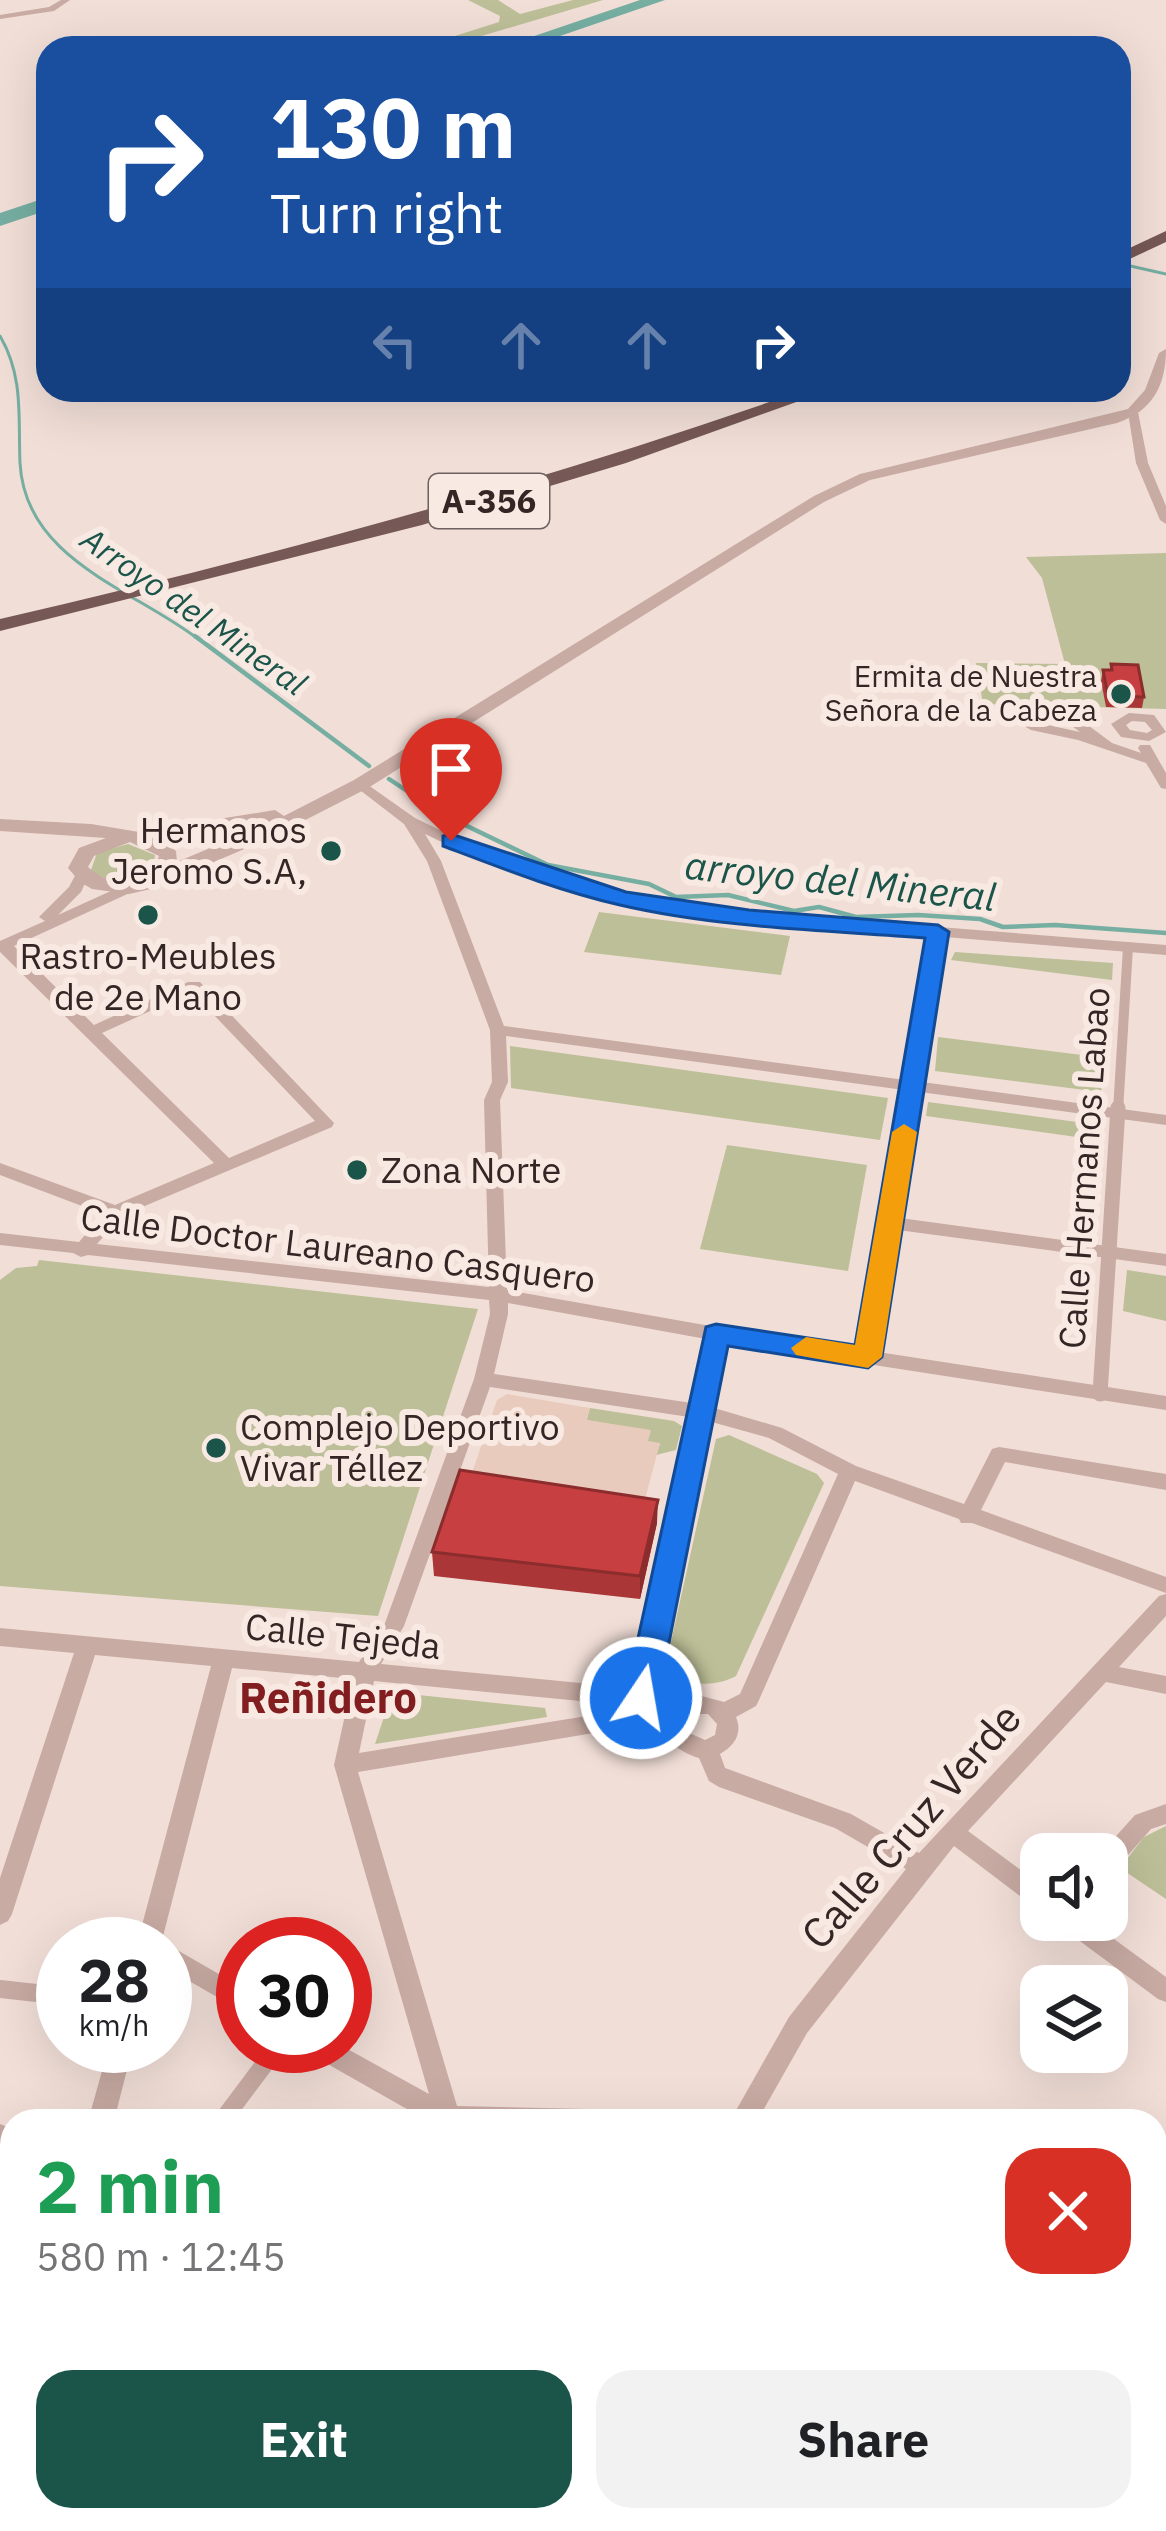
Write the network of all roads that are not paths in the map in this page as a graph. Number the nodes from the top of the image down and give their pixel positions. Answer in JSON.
{"nodes":[{"id":1,"x":66,"y":0,"type":"edge"},
{"id":2,"x":0,"y":16,"type":"edge"},
{"id":3,"x":1166,"y":236,"type":"edge"},
{"id":4,"x":1131,"y":254,"type":"edge"},
{"id":5,"x":1166,"y":353,"type":"edge"},
{"id":6,"x":785,"y":402,"type":"edge"},
{"id":7,"x":1133,"y":412,"type":"junction"},
{"id":8,"x":1166,"y":520,"type":"edge"},
{"id":9,"x":0,"y":625,"type":"edge"},
{"id":10,"x":1158,"y":725,"type":"edge"},
{"id":11,"x":1105,"y":743,"type":"junction"},
{"id":12,"x":1158,"y":761,"type":"edge"},
{"id":13,"x":361,"y":784,"type":"junction"},
{"id":14,"x":1166,"y":784,"type":"edge"},
{"id":15,"x":340,"y":795,"type":"junction"},
{"id":16,"x":410,"y":821,"type":"junction"},
{"id":17,"x":0,"y":825,"type":"edge"},
{"id":18,"x":22,"y":827,"type":"junction"},
{"id":19,"x":132,"y":837,"type":"junction"},
{"id":20,"x":477,"y":851,"type":"junction"},
{"id":21,"x":434,"y":861,"type":"junction"},
{"id":22,"x":80,"y":872,"type":"junction"},
{"id":23,"x":160,"y":875,"type":"junction"},
{"id":24,"x":129,"y":888,"type":"junction"},
{"id":25,"x":938,"y":932,"type":"junction"},
{"id":26,"x":8,"y":943,"type":"edge"},
{"id":27,"x":1128,"y":947,"type":"junction"},
{"id":28,"x":1166,"y":950,"type":"edge"},
{"id":29,"x":498,"y":1030,"type":"junction"},
{"id":30,"x":89,"y":1033,"type":"junction"},
{"id":31,"x":912,"y":1086,"type":"junction"},
{"id":32,"x":1120,"y":1114,"type":"junction"},
{"id":33,"x":1166,"y":1120,"type":"edge"},
{"id":34,"x":227,"y":1166,"type":"junction"},
{"id":35,"x":0,"y":1169,"type":"edge"},
{"id":36,"x":115,"y":1212,"type":"junction"},
{"id":37,"x":890,"y":1222,"type":"junction"},
{"id":38,"x":0,"y":1239,"type":"edge"},
{"id":39,"x":81,"y":1251,"type":"junction"},
{"id":40,"x":1110,"y":1253,"type":"junction"},
{"id":41,"x":1166,"y":1261,"type":"edge"},
{"id":42,"x":496,"y":1294,"type":"junction"},
{"id":43,"x":716,"y":1334,"type":"junction"},
{"id":44,"x":868,"y":1357,"type":"junction"},
{"id":45,"x":484,"y":1379,"type":"junction"},
{"id":46,"x":1100,"y":1394,"type":"junction"},
{"id":47,"x":1166,"y":1403,"type":"edge"},
{"id":48,"x":703,"y":1412,"type":"junction"},
{"id":49,"x":850,"y":1471,"type":"junction"},
{"id":50,"x":1166,"y":1482,"type":"edge"},
{"id":51,"x":968,"y":1517,"type":"junction"},
{"id":52,"x":1166,"y":1586,"type":"edge"},
{"id":53,"x":1166,"y":1602,"type":"edge"},
{"id":54,"x":0,"y":1637,"type":"edge"},
{"id":55,"x":87,"y":1645,"type":"junction"},
{"id":56,"x":224,"y":1658,"type":"junction"},
{"id":57,"x":365,"y":1671,"type":"junction"},
{"id":58,"x":1102,"y":1672,"type":"junction"},
{"id":59,"x":1166,"y":1685,"type":"edge"},
{"id":60,"x":641,"y":1698,"type":"junction"},
{"id":61,"x":678,"y":1710,"type":"junction"},
{"id":62,"x":724,"y":1713,"type":"junction"},
{"id":63,"x":674,"y":1735,"type":"junction"},
{"id":64,"x":707,"y":1750,"type":"junction"},
{"id":65,"x":345,"y":1765,"type":"junction"},
{"id":66,"x":1166,"y":1814,"type":"edge"},
{"id":67,"x":952,"y":1832,"type":"junction"},
{"id":68,"x":1128,"y":1839,"type":"edge"},
{"id":69,"x":923,"y":1867,"type":"junction"},
{"id":70,"x":1020,"y":1883,"type":"edge"},
{"id":71,"x":0,"y":1914,"type":"edge"},
{"id":72,"x":156,"y":1917,"type":"edge"},
{"id":73,"x":1098,"y":1941,"type":"edge"},
{"id":74,"x":0,"y":1989,"type":"edge"},
{"id":75,"x":1166,"y":1991,"type":"edge"},
{"id":76,"x":36,"y":1993,"type":"edge"},
{"id":77,"x":114,"y":2073,"type":"edge"},
{"id":78,"x":258,"y":2073,"type":"edge"},
{"id":79,"x":366,"y":2073,"type":"edge"},
{"id":80,"x":104,"y":2109,"type":"edge"},
{"id":81,"x":231,"y":2109,"type":"edge"},
{"id":82,"x":429,"y":2109,"type":"edge"},
{"id":83,"x":445,"y":2109,"type":"edge"},
{"id":84,"x":750,"y":2109,"type":"edge"}],
"edges":[{"from":1,"to":2,"type":"street"},
{"from":3,"to":4,"type":"main road"},
{"from":5,"to":7,"type":"street"},
{"from":6,"to":9,"type":"main road","number":"A-356"},
{"from":7,"to":8,"type":"street"},
{"from":7,"to":13,"type":"street"},
{"from":10,"to":12,"type":"street"},
{"from":10,"to":12,"type":"street"},
{"from":11,"to":11,"type":"street"},
{"from":11,"to":12,"type":"street"},
{"from":12,"to":14,"type":"street"},
{"from":13,"to":15,"type":"street"},
{"from":13,"to":16,"type":"street"},
{"from":15,"to":19,"type":"street"},
{"from":15,"to":23,"type":"street"},
{"from":16,"to":20,"type":"street"},
{"from":16,"to":21,"type":"street"},
{"from":17,"to":18,"type":"street"},
{"from":18,"to":19,"type":"street"},
{"from":18,"to":22,"type":"street"},
{"from":19,"to":22,"type":"street"},
{"from":19,"to":23,"type":"street"},
{"from":20,"to":21,"type":"street"},
{"from":20,"to":25,"type":"street"},
{"from":21,"to":29,"type":"street"},
{"from":22,"to":24,"type":"street"},
{"from":22,"to":26,"type":"street"},
{"from":23,"to":24,"type":"street"},
{"from":24,"to":26,"type":"street"},
{"from":25,"to":27,"type":"street"},
{"from":25,"to":31,"type":"street"},
{"from":26,"to":30,"type":"street"},
{"from":27,"to":28,"type":"street"},
{"from":27,"to":32,"type":"street","name":"Calle Hermanos Labao"},
{"from":29,"to":31,"type":"street"},
{"from":29,"to":42,"type":"street"},
{"from":30,"to":34,"type":"street"},
{"from":30,"to":34,"type":"street"},
{"from":31,"to":32,"type":"street"},
{"from":31,"to":37,"type":"street"},
{"from":32,"to":33,"type":"street"},
{"from":32,"to":40,"type":"street","name":"Calle Hermanos Labao"},
{"from":34,"to":36,"type":"street"},
{"from":35,"to":36,"type":"street"},
{"from":36,"to":39,"type":"street"},
{"from":37,"to":40,"type":"street"},
{"from":37,"to":44,"type":"street"},
{"from":38,"to":39,"type":"street","name":"Calle Doctor Laureano Casquero"},
{"from":39,"to":42,"type":"street","name":"Calle Doctor Laureano Casquero"},
{"from":40,"to":41,"type":"street"},
{"from":40,"to":46,"type":"street","name":"Calle Hermanos Labao"},
{"from":42,"to":43,"type":"street","name":"Calle Doctor Laureano Casquero"},
{"from":42,"to":45,"type":"street"},
{"from":43,"to":44,"type":"street","name":"Calle Doctor Laureano Casquero"},
{"from":43,"to":48,"type":"street"},
{"from":44,"to":46,"type":"street","name":"Calle Doctor Laureano Casquero"},
{"from":45,"to":48,"type":"street"},
{"from":45,"to":57,"type":"street"},
{"from":46,"to":47,"type":"street","name":"Calle Doctor Laureano Casquero"},
{"from":48,"to":49,"type":"street"},
{"from":48,"to":60,"type":"street"},
{"from":49,"to":51,"type":"street"},
{"from":49,"to":62,"type":"street"},
{"from":50,"to":51,"type":"street"},
{"from":51,"to":52,"type":"street"},
{"from":53,"to":58,"type":"street","name":"Calle Cruz Verde"},
{"from":54,"to":55,"type":"street","name":"Calle Tejeda"},
{"from":55,"to":56,"type":"street","name":"Calle Tejeda"},
{"from":55,"to":71,"type":"street"},
{"from":56,"to":57,"type":"street","name":"Calle Tejeda"},
{"from":56,"to":72,"type":"street"},
{"from":57,"to":60,"type":"street","name":"Calle Tejeda"},
{"from":57,"to":65,"type":"street"},
{"from":58,"to":59,"type":"street"},
{"from":58,"to":67,"type":"street","name":"Calle Cruz Verde"},
{"from":60,"to":61,"type":"street","name":"Calle Tejeda"},
{"from":61,"to":62,"type":"street"},
{"from":61,"to":63,"type":"street"},
{"from":62,"to":64,"type":"street"},
{"from":63,"to":64,"type":"street"},
{"from":63,"to":65,"type":"street"},
{"from":64,"to":69,"type":"street"},
{"from":65,"to":83,"type":"street"},
{"from":66,"to":68,"type":"street"},
{"from":67,"to":69,"type":"street","name":"Calle Cruz Verde"},
{"from":67,"to":70,"type":"street"},
{"from":69,"to":84,"type":"street","name":"Calle Cruz Verde"},
{"from":73,"to":75,"type":"street"},
{"from":74,"to":76,"type":"street"},
{"from":77,"to":80,"type":"street"},
{"from":78,"to":81,"type":"street"},
{"from":79,"to":82,"type":"street"}]}
